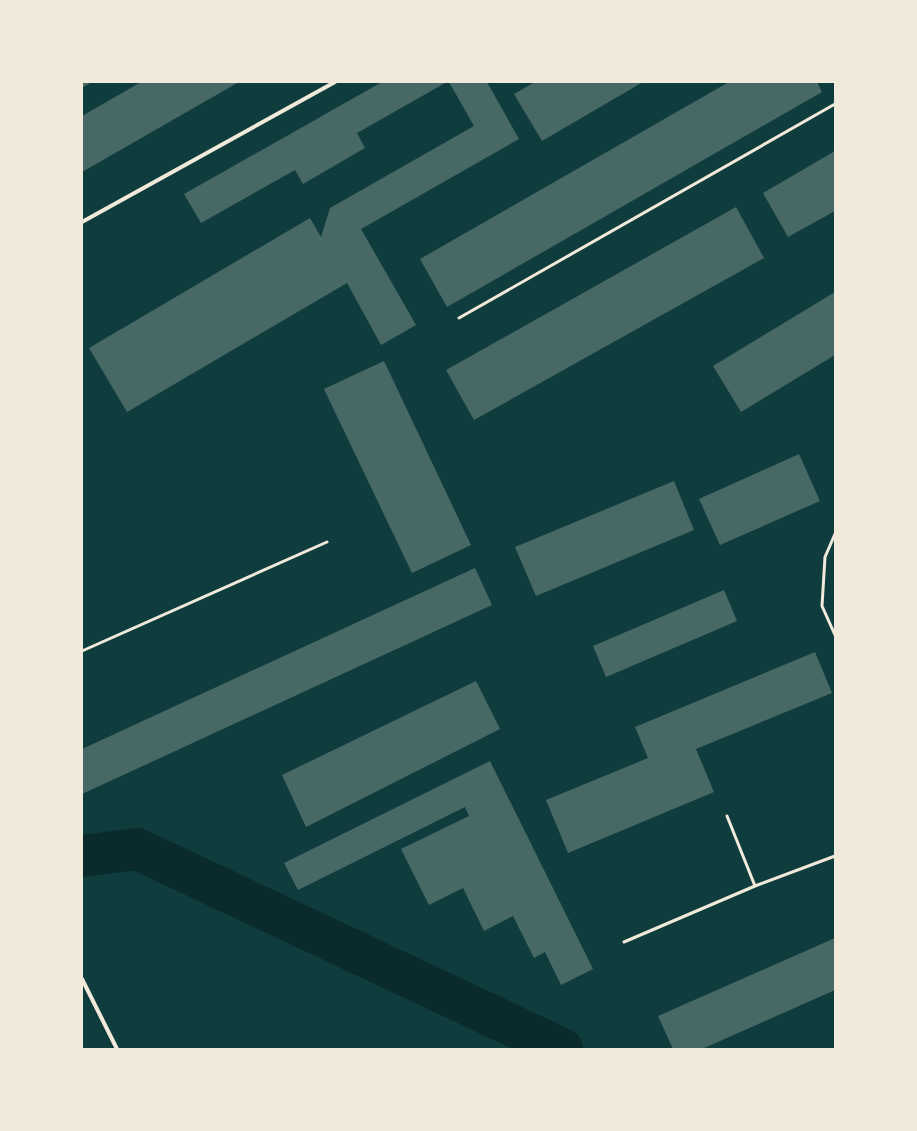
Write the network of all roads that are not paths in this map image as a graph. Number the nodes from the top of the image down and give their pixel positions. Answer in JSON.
{"nodes":[{"id":1,"x":335,"y":82,"type":"edge"},
{"id":2,"x":835,"y":104,"type":"edge"},
{"id":3,"x":82,"y":222,"type":"edge"},
{"id":4,"x":459,"y":318,"type":"dead end"},
{"id":5,"x":835,"y":534,"type":"edge"},
{"id":6,"x":327,"y":542,"type":"dead end"},
{"id":7,"x":835,"y":635,"type":"edge"},
{"id":8,"x":82,"y":651,"type":"edge"},
{"id":9,"x":727,"y":816,"type":"dead end"},
{"id":10,"x":835,"y":856,"type":"edge"},
{"id":11,"x":755,"y":886,"type":"junction"},
{"id":12,"x":624,"y":942,"type":"dead end"},
{"id":13,"x":82,"y":979,"type":"edge"},
{"id":14,"x":117,"y":1049,"type":"edge"}],
"edges":[{"from":1,"to":3,"type":"street"},
{"from":2,"to":4,"type":"lane"},
{"from":5,"to":7,"type":"lane"},
{"from":6,"to":8,"type":"lane"},
{"from":9,"to":11,"type":"lane"},
{"from":10,"to":11,"type":"lane"},
{"from":11,"to":12,"type":"lane"},
{"from":13,"to":14,"type":"street"}]}
